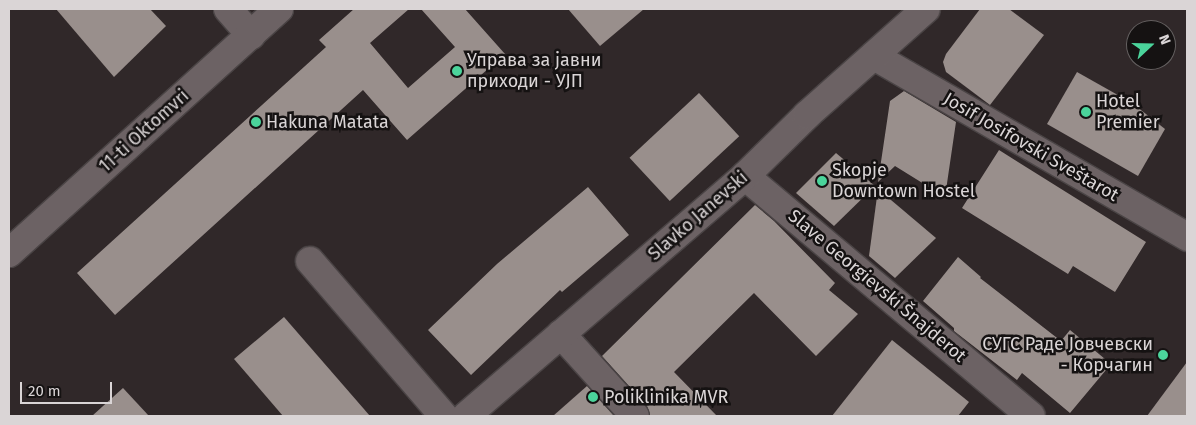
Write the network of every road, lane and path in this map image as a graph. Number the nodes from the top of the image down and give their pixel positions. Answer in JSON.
{"nodes":[{"id":1,"x":228,"y":9,"type":"edge"},
{"id":2,"x":279,"y":9,"type":"edge"},
{"id":3,"x":926,"y":9,"type":"edge"},
{"id":4,"x":251,"y":35,"type":"junction"},
{"id":5,"x":874,"y":56,"type":"junction"},
{"id":6,"x":745,"y":176,"type":"junction"},
{"id":7,"x":1187,"y":237,"type":"edge"},
{"id":8,"x":9,"y":253,"type":"edge"},
{"id":9,"x":310,"y":261,"type":"dead end"},
{"id":10,"x":561,"y":334,"type":"junction"},
{"id":11,"x":444,"y":416,"type":"edge"},
{"id":12,"x":466,"y":416,"type":"edge"},
{"id":13,"x":635,"y":416,"type":"edge"},
{"id":14,"x":1031,"y":416,"type":"edge"}],
"edges":[{"from":1,"to":4,"type":"street"},
{"from":2,"to":4,"type":"street","name":"11-ti Oktomvri"},
{"from":3,"to":5,"type":"street","name":"Slavko Janevski"},
{"from":4,"to":8,"type":"street","name":"11-ti Oktomvri"},
{"from":5,"to":6,"type":"street","name":"Slavko Janevski"},
{"from":5,"to":7,"type":"street","name":"Josif Josifovski Sveštarot"},
{"from":6,"to":10,"type":"street","name":"Slavko Janevski"},
{"from":6,"to":14,"type":"street","name":"Slave Georgievski Šnajderot"},
{"from":9,"to":11,"type":"street"},
{"from":10,"to":12,"type":"street","name":"Slavko Janevski"},
{"from":10,"to":13,"type":"street"}]}
